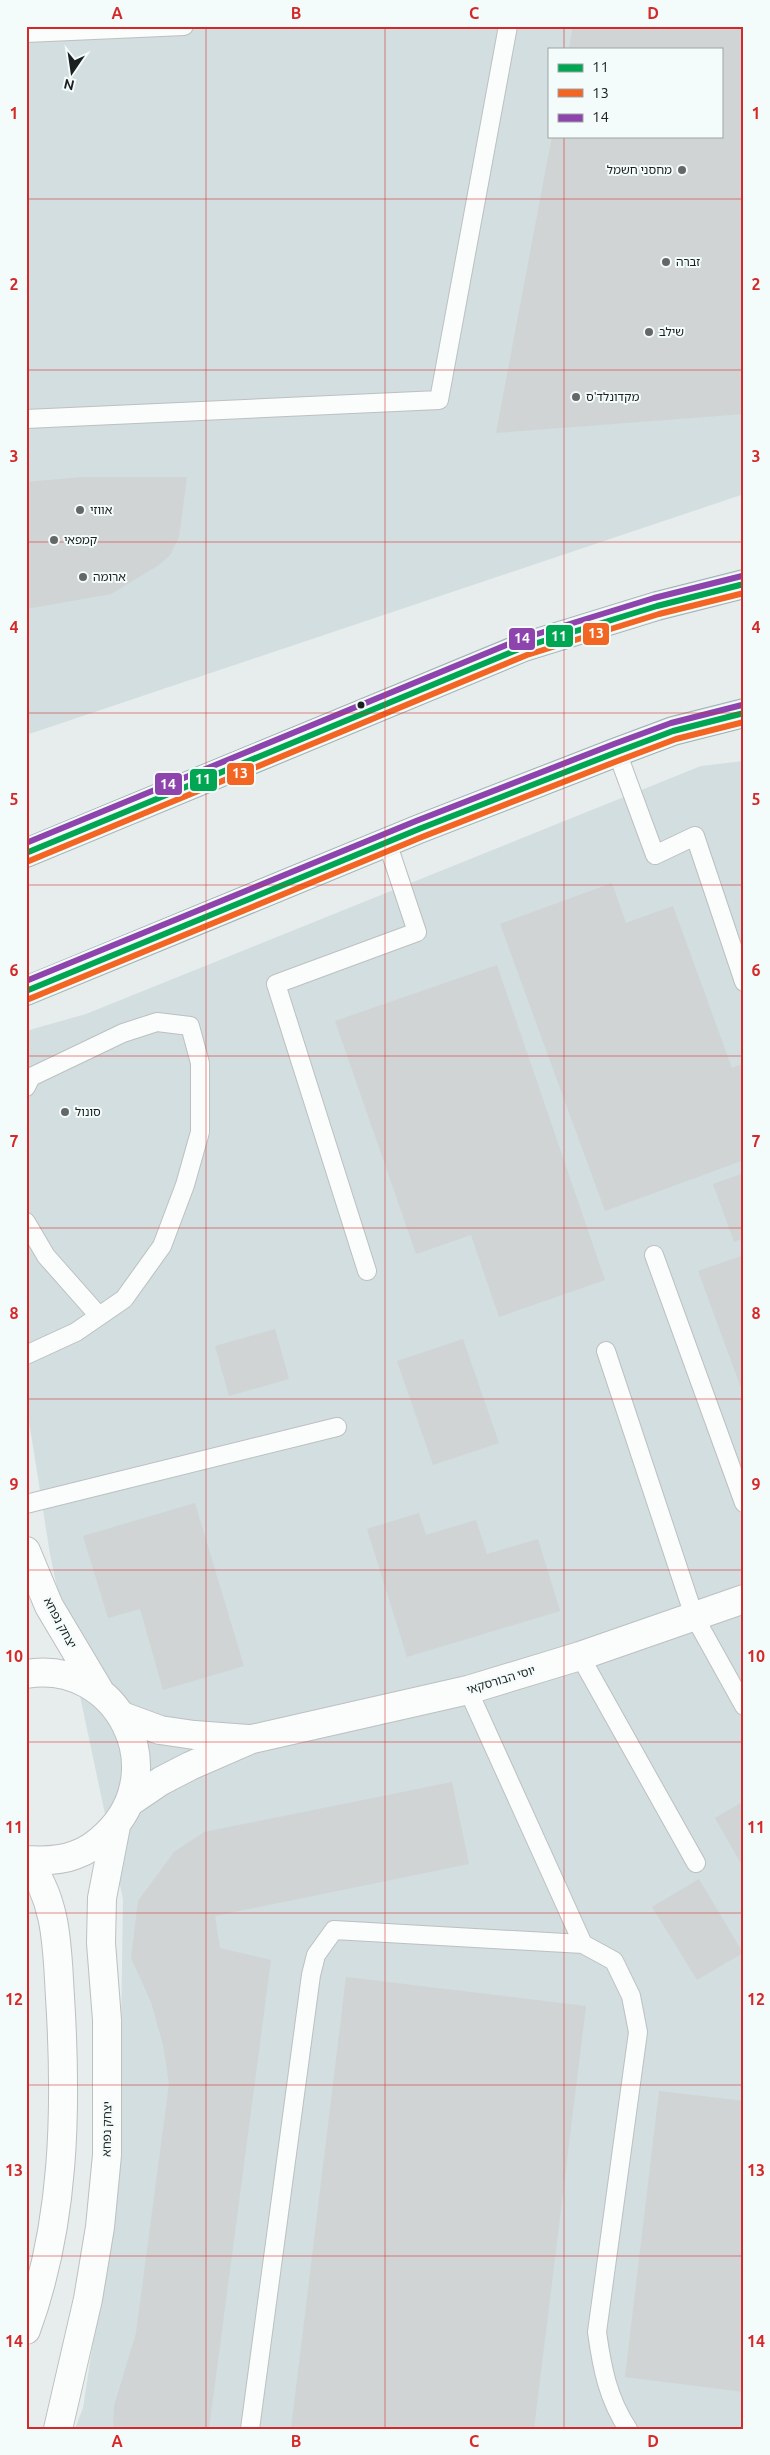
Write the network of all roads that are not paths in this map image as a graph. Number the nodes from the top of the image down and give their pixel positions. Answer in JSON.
{"nodes":[{"id":1,"x":184,"y":26,"type":"edge"},
{"id":2,"x":508,"y":26,"type":"edge"},
{"id":3,"x":26,"y":33,"type":"edge"},
{"id":4,"x":26,"y":419,"type":"edge"},
{"id":5,"x":744,"y":584,"type":"edge"},
{"id":6,"x":744,"y":713,"type":"edge"},
{"id":7,"x":617,"y":752,"type":"junction"},
{"id":8,"x":387,"y":842,"type":"junction"},
{"id":9,"x":26,"y":853,"type":"edge"},
{"id":10,"x":744,"y":982,"type":"edge"},
{"id":11,"x":26,"y":991,"type":"edge"},
{"id":12,"x":26,"y":1087,"type":"edge"},
{"id":13,"x":26,"y":1222,"type":"edge"},
{"id":14,"x":654,"y":1255,"type":"dead end"},
{"id":15,"x":367,"y":1271,"type":"dead end"},
{"id":16,"x":99,"y":1316,"type":"junction"},
{"id":17,"x":606,"y":1351,"type":"dead end"},
{"id":18,"x":26,"y":1355,"type":"edge"},
{"id":19,"x":337,"y":1427,"type":"dead end"},
{"id":20,"x":744,"y":1503,"type":"edge"},
{"id":21,"x":26,"y":1504,"type":"edge"},
{"id":22,"x":26,"y":1551,"type":"edge"},
{"id":23,"x":744,"y":1599,"type":"edge"},
{"id":24,"x":694,"y":1616,"type":"junction"},
{"id":25,"x":580,"y":1656,"type":"junction"},
{"id":26,"x":26,"y":1674,"type":"edge"},
{"id":27,"x":468,"y":1690,"type":"junction"},
{"id":28,"x":100,"y":1692,"type":"junction"},
{"id":29,"x":744,"y":1706,"type":"edge"},
{"id":30,"x":122,"y":1716,"type":"junction"},
{"id":31,"x":252,"y":1739,"type":"junction"},
{"id":32,"x":130,"y":1802,"type":"junction"},
{"id":33,"x":116,"y":1826,"type":"junction"},
{"id":34,"x":26,"y":1860,"type":"edge"},
{"id":35,"x":696,"y":1863,"type":"dead end"},
{"id":36,"x":583,"y":1944,"type":"junction"},
{"id":37,"x":26,"y":2330,"type":"edge"},
{"id":38,"x":58,"y":2429,"type":"edge"},
{"id":39,"x":250,"y":2429,"type":"edge"},
{"id":40,"x":628,"y":2429,"type":"edge"}],
"edges":[{"from":1,"to":3,"type":"lane"},
{"from":2,"to":4,"type":"lane"},
{"from":5,"to":9,"type":"highway"},
{"from":6,"to":7,"type":"highway"},
{"from":7,"to":8,"type":"highway"},
{"from":7,"to":10,"type":"lane"},
{"from":8,"to":11,"type":"highway"},
{"from":8,"to":15,"type":"lane"},
{"from":12,"to":16,"type":"lane"},
{"from":13,"to":16,"type":"lane"},
{"from":14,"to":20,"type":"lane"},
{"from":16,"to":18,"type":"lane"},
{"from":17,"to":24,"type":"lane"},
{"from":19,"to":21,"type":"lane"},
{"from":22,"to":28,"type":"street","name":"יצחק נפחא"},
{"from":23,"to":24,"type":"street","name":"יוסי הבורסקאי"},
{"from":24,"to":25,"type":"street","name":"יוסי הבורסקאי"},
{"from":24,"to":29,"type":"lane"},
{"from":25,"to":27,"type":"street","name":"יוסי הבורסקאי"},
{"from":25,"to":35,"type":"lane"},
{"from":26,"to":28,"type":"street"},
{"from":27,"to":31,"type":"street","name":"יוסי הבורסקאי"},
{"from":27,"to":36,"type":"lane"},
{"from":28,"to":30,"type":"street"},
{"from":30,"to":31,"type":"street","name":"יוסי הבורסקאי"},
{"from":30,"to":32,"type":"street"},
{"from":31,"to":32,"type":"street","name":"יוסי הבורסקאי"},
{"from":32,"to":33,"type":"street"},
{"from":33,"to":34,"type":"street"},
{"from":33,"to":38,"type":"street","name":"יצחק נפחא"},
{"from":34,"to":37,"type":"street"},
{"from":36,"to":39,"type":"lane"},
{"from":36,"to":40,"type":"lane"}]}
